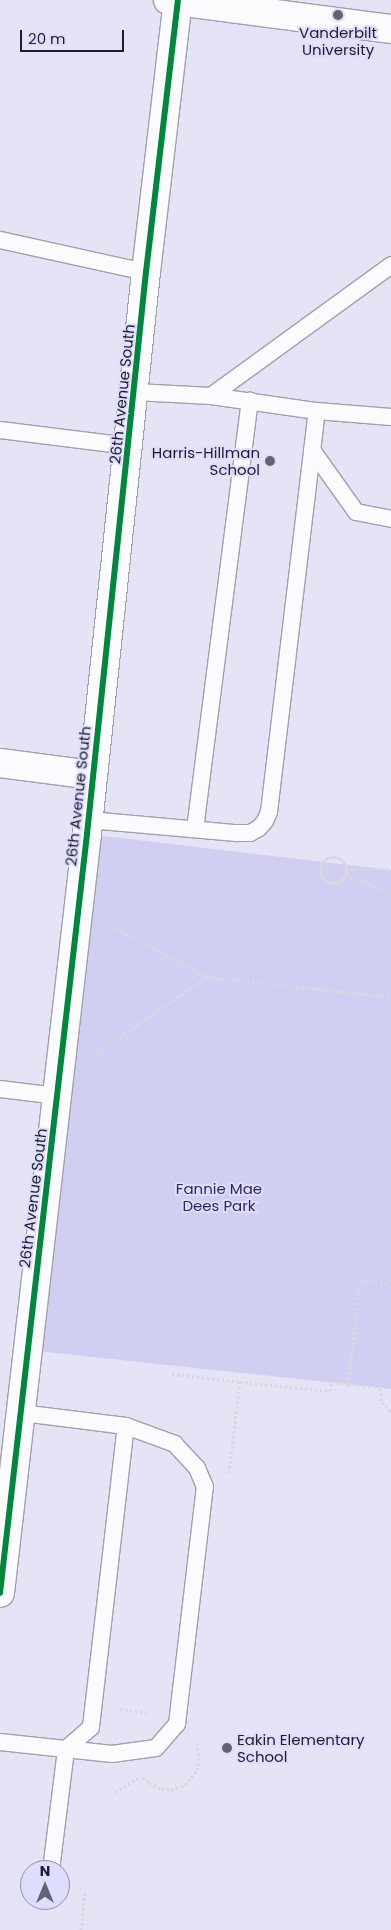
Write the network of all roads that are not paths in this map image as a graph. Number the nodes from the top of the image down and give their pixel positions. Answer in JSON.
{"nodes":[{"id":1,"x":173,"y":1,"type":"edge"},
{"id":2,"x":391,"y":29,"type":"edge"},
{"id":3,"x":0,"y":240,"type":"edge"},
{"id":4,"x":391,"y":265,"type":"edge"},
{"id":5,"x":146,"y":272,"type":"junction"},
{"id":6,"x":135,"y":392,"type":"junction"},
{"id":7,"x":211,"y":396,"type":"junction"},
{"id":8,"x":250,"y":401,"type":"junction"},
{"id":9,"x":317,"y":411,"type":"junction"},
{"id":10,"x":391,"y":417,"type":"edge"},
{"id":11,"x":0,"y":430,"type":"edge"},
{"id":12,"x":129,"y":446,"type":"junction"},
{"id":13,"x":312,"y":450,"type":"junction"},
{"id":14,"x":391,"y":520,"type":"edge"},
{"id":15,"x":0,"y":763,"type":"edge"},
{"id":16,"x":92,"y":775,"type":"junction"},
{"id":17,"x":89,"y":820,"type":"junction"},
{"id":18,"x":195,"y":829,"type":"junction"},
{"id":19,"x":0,"y":1089,"type":"edge"},
{"id":20,"x":57,"y":1096,"type":"junction"},
{"id":21,"x":10,"y":1411,"type":"edge"},
{"id":22,"x":126,"y":1426,"type":"junction"},
{"id":23,"x":0,"y":1593,"type":"edge"},
{"id":24,"x":0,"y":1742,"type":"edge"},
{"id":25,"x":66,"y":1749,"type":"junction"},
{"id":26,"x":52,"y":1860,"type":"edge"}],
"edges":[{"from":1,"to":2,"type":"street"},
{"from":1,"to":5,"type":"street","name":"26th Avenue South"},
{"from":3,"to":5,"type":"lane"},
{"from":4,"to":7,"type":"lane"},
{"from":5,"to":6,"type":"street","name":"26th Avenue South"},
{"from":6,"to":7,"type":"lane"},
{"from":6,"to":12,"type":"street","name":"26th Avenue South"},
{"from":7,"to":8,"type":"lane"},
{"from":8,"to":9,"type":"lane"},
{"from":8,"to":18,"type":"lane"},
{"from":9,"to":10,"type":"lane"},
{"from":9,"to":13,"type":"lane"},
{"from":11,"to":12,"type":"lane"},
{"from":12,"to":16,"type":"street","name":"26th Avenue South"},
{"from":13,"to":14,"type":"lane"},
{"from":13,"to":18,"type":"lane"},
{"from":15,"to":16,"type":"street"},
{"from":16,"to":17,"type":"street","name":"26th Avenue South"},
{"from":17,"to":18,"type":"lane"},
{"from":17,"to":20,"type":"street","name":"26th Avenue South"},
{"from":19,"to":20,"type":"lane"},
{"from":20,"to":21,"type":"street","name":"26th Avenue South"},
{"from":21,"to":22,"type":"lane"},
{"from":21,"to":23,"type":"street","name":"26th Avenue South"},
{"from":22,"to":25,"type":"lane"},
{"from":22,"to":25,"type":"lane"},
{"from":24,"to":25,"type":"lane"},
{"from":25,"to":26,"type":"lane"}]}
